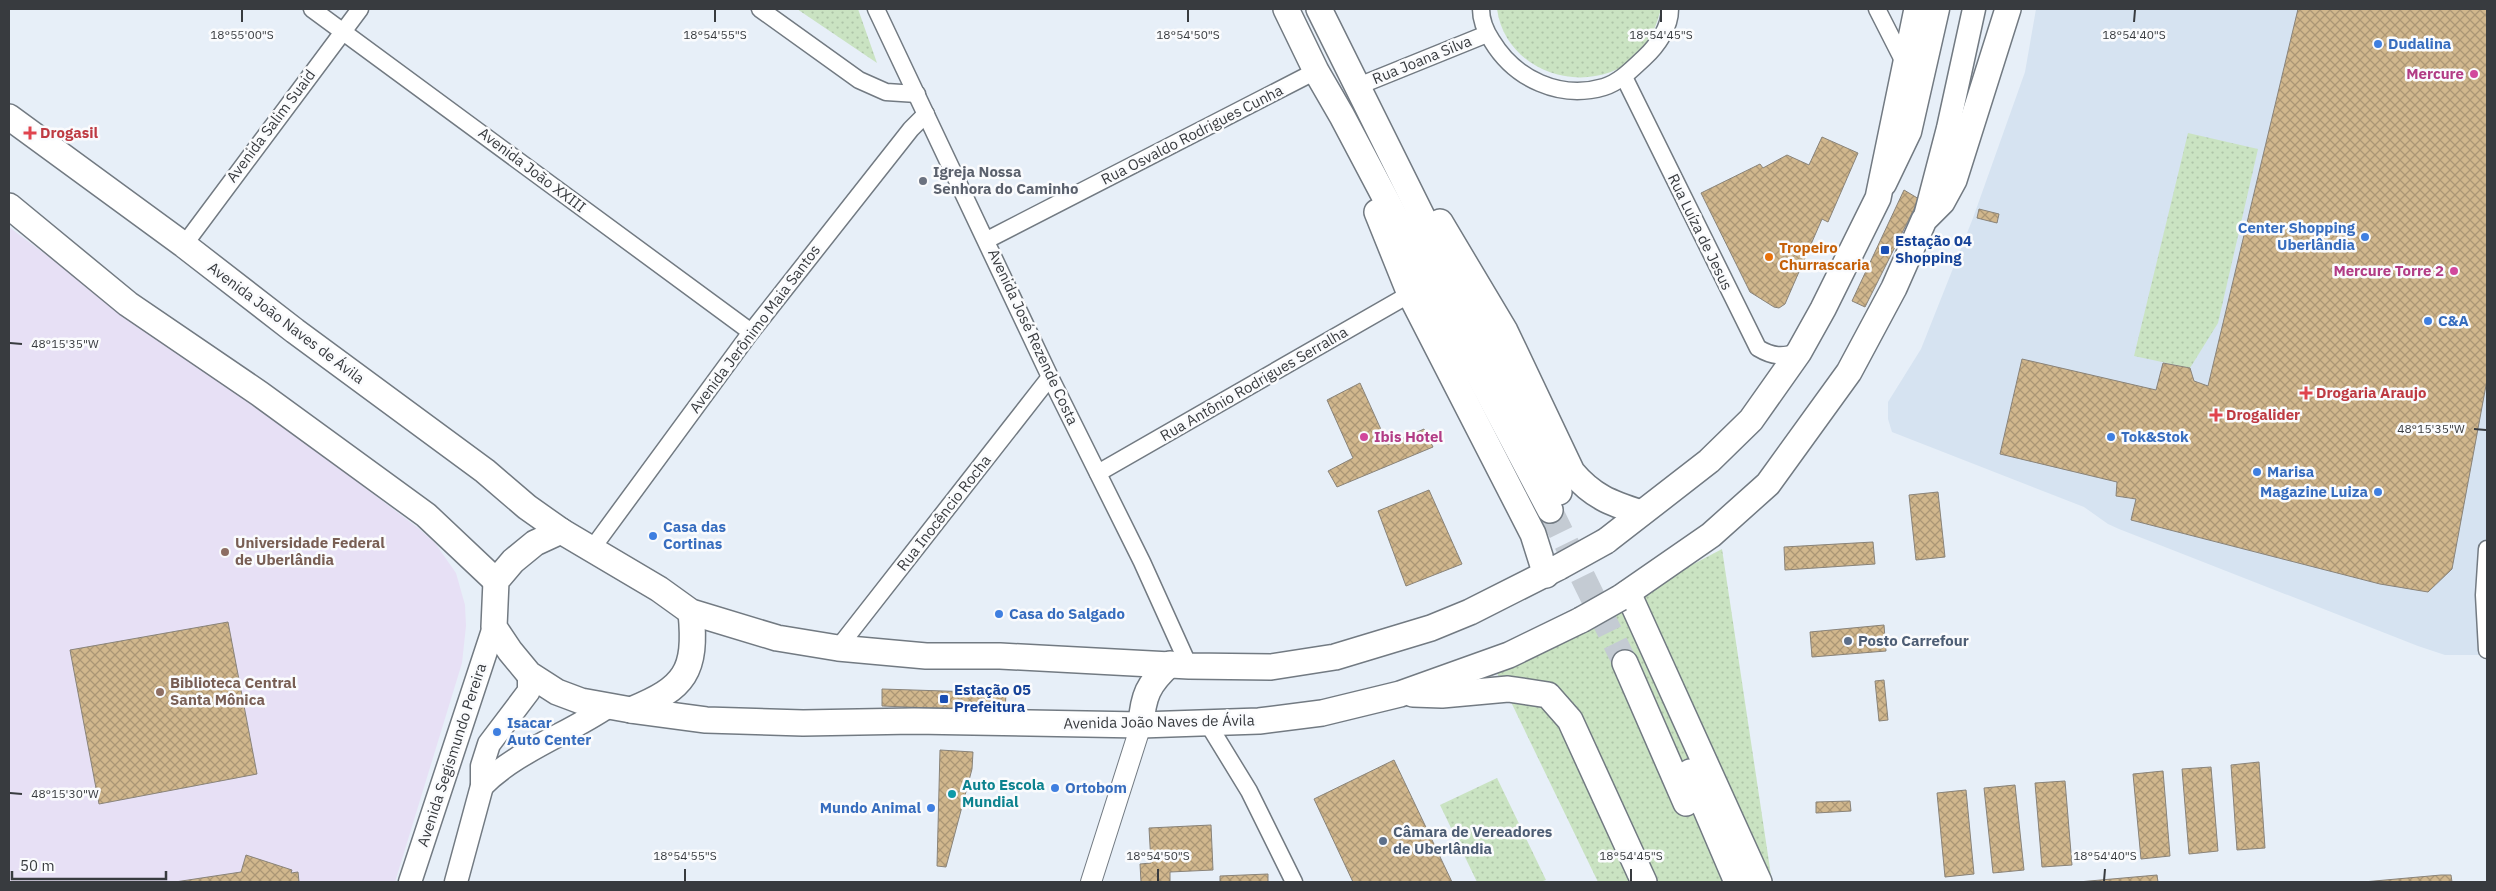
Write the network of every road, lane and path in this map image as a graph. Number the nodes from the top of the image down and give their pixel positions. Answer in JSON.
{"nodes":[{"id":1,"x":312,"y":9,"type":"edge"},
{"id":2,"x":360,"y":9,"type":"edge"},
{"id":3,"x":760,"y":9,"type":"edge"},
{"id":4,"x":876,"y":9,"type":"edge"},
{"id":5,"x":1286,"y":9,"type":"edge"},
{"id":6,"x":1319,"y":9,"type":"edge"},
{"id":7,"x":1481,"y":9,"type":"edge"},
{"id":8,"x":1670,"y":9,"type":"edge"},
{"id":9,"x":1876,"y":9,"type":"edge"},
{"id":10,"x":1917,"y":9,"type":"edge"},
{"id":11,"x":1974,"y":9,"type":"edge"},
{"id":12,"x":2008,"y":9,"type":"edge"},
{"id":13,"x":1936,"y":19,"type":"edge"},
{"id":14,"x":342,"y":32,"type":"junction"},
{"id":15,"x":1487,"y":34,"type":"junction"},
{"id":16,"x":1906,"y":66,"type":"junction"},
{"id":17,"x":1316,"y":71,"type":"junction"},
{"id":18,"x":1624,"y":77,"type":"junction"},
{"id":19,"x":1356,"y":87,"type":"junction"},
{"id":20,"x":917,"y":94,"type":"junction"},
{"id":21,"x":1370,"y":113,"type":"junction"},
{"id":22,"x":926,"y":114,"type":"junction"},
{"id":23,"x":1342,"y":116,"type":"junction"},
{"id":24,"x":9,"y":117,"type":"edge"},
{"id":25,"x":1878,"y":198,"type":"junction"},
{"id":26,"x":9,"y":206,"type":"edge"},
{"id":27,"x":1924,"y":220,"type":"junction"},
{"id":28,"x":987,"y":240,"type":"junction"},
{"id":29,"x":184,"y":244,"type":"junction"},
{"id":30,"x":1410,"y":294,"type":"junction"},
{"id":31,"x":751,"y":332,"type":"junction"},
{"id":32,"x":1799,"y":352,"type":"junction"},
{"id":33,"x":1050,"y":377,"type":"junction"},
{"id":34,"x":1098,"y":473,"type":"junction"},
{"id":35,"x":1641,"y":513,"type":"junction"},
{"id":36,"x":561,"y":531,"type":"junction"},
{"id":37,"x":2487,"y":549,"type":"edge"},
{"id":38,"x":591,"y":550,"type":"junction"},
{"id":39,"x":1552,"y":572,"type":"junction"},
{"id":40,"x":2486,"y":574,"type":"edge"},
{"id":41,"x":496,"y":581,"type":"junction"},
{"id":42,"x":1624,"y":596,"type":"junction"},
{"id":43,"x":691,"y":612,"type":"junction"},
{"id":44,"x":494,"y":627,"type":"junction"},
{"id":45,"x":838,"y":648,"type":"junction"},
{"id":46,"x":2487,"y":650,"type":"edge"},
{"id":47,"x":1179,"y":665,"type":"junction"},
{"id":48,"x":530,"y":674,"type":"junction"},
{"id":49,"x":1400,"y":694,"type":"junction"},
{"id":50,"x":620,"y":708,"type":"junction"},
{"id":51,"x":1208,"y":724,"type":"junction"},
{"id":52,"x":1141,"y":725,"type":"junction"},
{"id":53,"x":482,"y":786,"type":"junction"},
{"id":54,"x":410,"y":882,"type":"edge"},
{"id":55,"x":456,"y":882,"type":"edge"},
{"id":56,"x":1091,"y":882,"type":"edge"},
{"id":57,"x":1294,"y":882,"type":"edge"},
{"id":58,"x":1644,"y":882,"type":"edge"},
{"id":59,"x":1720,"y":882,"type":"edge"},
{"id":60,"x":1737,"y":882,"type":"edge"},
{"id":61,"x":1759,"y":882,"type":"edge"}],
"edges":[{"from":1,"to":14,"type":"street","name":"Avenida João XXIII"},
{"from":2,"to":14,"type":"street","name":"Avenida Salim Suaid"},
{"from":3,"to":20,"type":"street"},
{"from":4,"to":20,"type":"street","name":"Avenida José Rezende Costa"},
{"from":5,"to":17,"type":"main road"},
{"from":6,"to":19,"type":"main road"},
{"from":7,"to":15,"type":"street"},
{"from":8,"to":18,"type":"street"},
{"from":9,"to":16,"type":"street"},
{"from":10,"to":16,"type":"main road"},
{"from":11,"to":27,"type":"main road","name":"Avenida João Naves de Ávila"},
{"from":12,"to":27,"type":"main road","name":"Avenida João Naves de Ávila"},
{"from":13,"to":25,"type":"main road"},
{"from":14,"to":29,"type":"street","name":"Avenida Salim Suaid"},
{"from":14,"to":31,"type":"street","name":"Avenida João XXIII"},
{"from":15,"to":18,"type":"street"},
{"from":15,"to":19,"type":"street","name":"Rua Joana Silva"},
{"from":16,"to":25,"type":"main road"},
{"from":17,"to":23,"type":"main road"},
{"from":17,"to":28,"type":"street","name":"Rua Osvaldo Rodrigues Cunha"},
{"from":18,"to":32,"type":"street","name":"Rua Luíza de Jesus"},
{"from":19,"to":21,"type":"main road"},
{"from":20,"to":22,"type":"street","name":"Avenida José Rezende Costa"},
{"from":21,"to":23,"type":"main road"},
{"from":21,"to":35,"type":"main road"},
{"from":22,"to":28,"type":"street","name":"Avenida José Rezende Costa"},
{"from":22,"to":31,"type":"street","name":"Avenida Jerônimo Maia Santos"},
{"from":23,"to":30,"type":"main road"},
{"from":24,"to":29,"type":"main road","name":"Avenida João Naves de Ávila"},
{"from":25,"to":32,"type":"main road"},
{"from":26,"to":41,"type":"main road"},
{"from":27,"to":42,"type":"main road","name":"Avenida João Naves de Ávila"},
{"from":28,"to":33,"type":"street","name":"Avenida José Rezende Costa"},
{"from":29,"to":36,"type":"main road","name":"Avenida João Naves de Ávila"},
{"from":30,"to":34,"type":"street","name":"Rua Antônio Rodrigues Serralha"},
{"from":30,"to":39,"type":"main road"},
{"from":31,"to":38,"type":"street","name":"Avenida Jerônimo Maia Santos"},
{"from":32,"to":35,"type":"main road"},
{"from":33,"to":34,"type":"street","name":"Avenida José Rezende Costa"},
{"from":33,"to":45,"type":"street","name":"Rua Inocêncio Rocha"},
{"from":34,"to":47,"type":"street","name":"Avenida José Rezende Costa"},
{"from":35,"to":39,"type":"main road","bridge":true},
{"from":36,"to":38,"type":"main road","name":"Avenida João Naves de Ávila"},
{"from":36,"to":41,"type":"main road"},
{"from":37,"to":40,"type":"street"},
{"from":38,"to":43,"type":"main road","name":"Avenida João Naves de Ávila"},
{"from":39,"to":47,"type":"main road"},
{"from":40,"to":46,"type":"street"},
{"from":41,"to":44,"type":"main road"},
{"from":42,"to":49,"type":"main road","name":"Avenida João Naves de Ávila","bridge":true},
{"from":42,"to":61,"type":"main road"},
{"from":43,"to":45,"type":"main road"},
{"from":43,"to":50,"type":"main road"},
{"from":44,"to":48,"type":"main road","name":"Avenida João Naves de Ávila"},
{"from":44,"to":54,"type":"main road","name":"Avenida Segismundo Pereira"},
{"from":45,"to":47,"type":"main road"},
{"from":47,"to":52,"type":"main road"},
{"from":48,"to":50,"type":"main road","name":"Avenida João Naves de Ávila"},
{"from":48,"to":53,"type":"main road"},
{"from":49,"to":51,"type":"main road","name":"Avenida João Naves de Ávila"},
{"from":49,"to":58,"type":"main road"},
{"from":50,"to":52,"type":"main road","name":"Avenida João Naves de Ávila"},
{"from":50,"to":53,"type":"main road"},
{"from":51,"to":52,"type":"main road","name":"Avenida João Naves de Ávila"},
{"from":51,"to":57,"type":"street"},
{"from":52,"to":56,"type":"street"},
{"from":53,"to":55,"type":"main road"},
{"from":59,"to":60,"type":"main road"}]}
